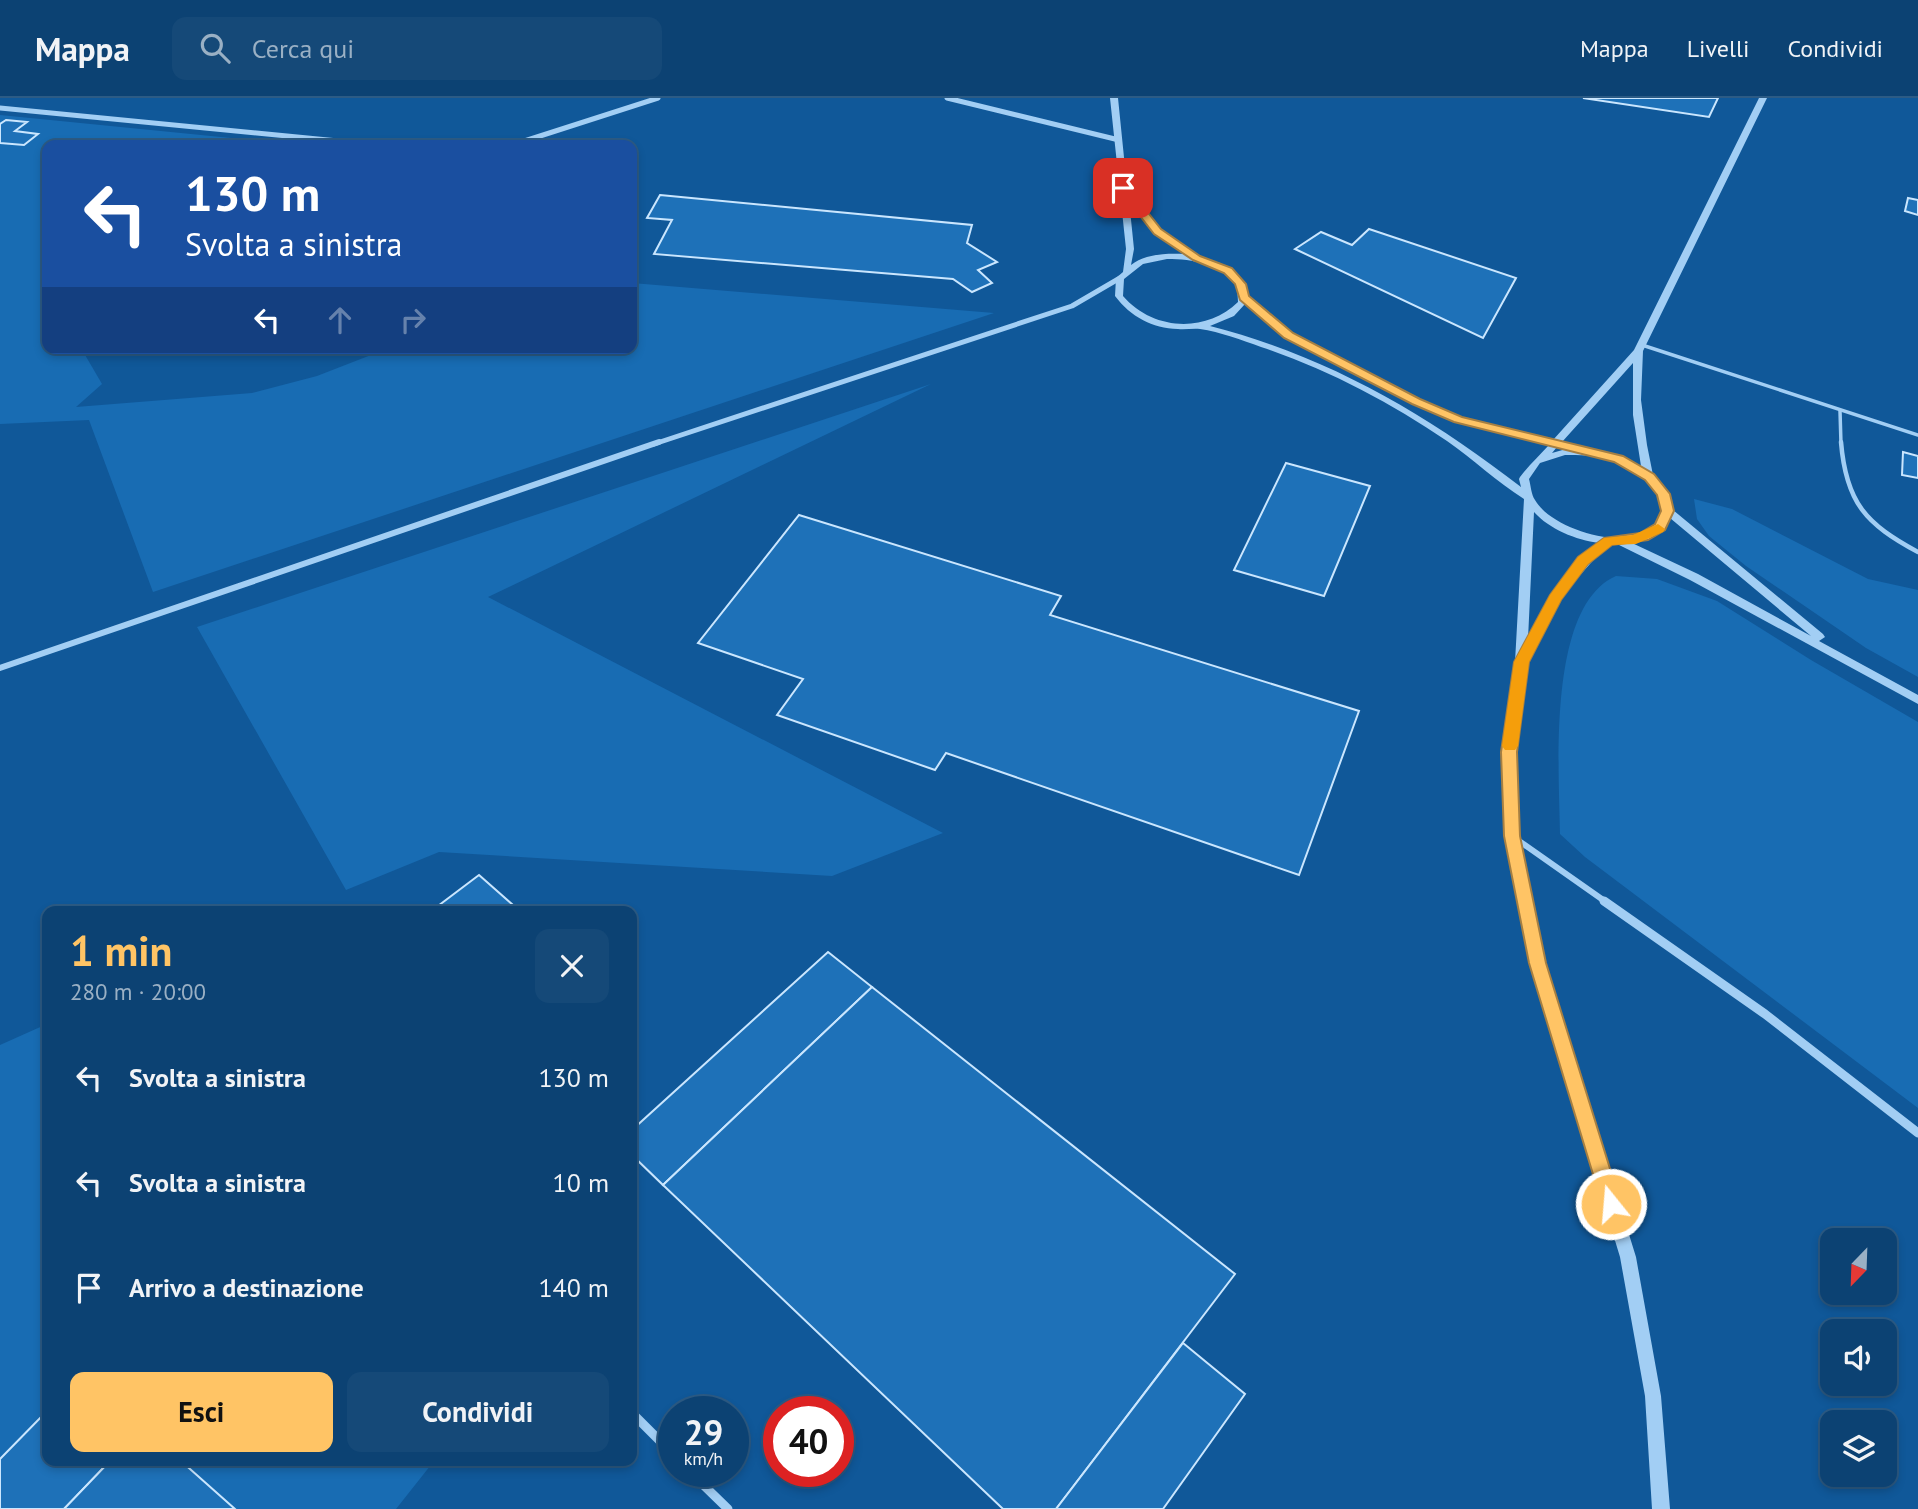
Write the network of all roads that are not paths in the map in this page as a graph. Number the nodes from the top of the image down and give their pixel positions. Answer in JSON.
{"nodes":[{"id":1,"x":659,"y":98,"type":"edge"},
{"id":2,"x":947,"y":98,"type":"edge"},
{"id":3,"x":1114,"y":98,"type":"edge"},
{"id":4,"x":1763,"y":98,"type":"edge"},
{"id":5,"x":0,"y":108,"type":"edge"},
{"id":6,"x":328,"y":140,"type":"edge"},
{"id":7,"x":528,"y":140,"type":"edge"},
{"id":8,"x":1119,"y":140,"type":"junction"},
{"id":9,"x":1123,"y":188,"type":"junction"},
{"id":10,"x":1196,"y":258,"type":"junction"},
{"id":11,"x":1123,"y":274,"type":"junction"},
{"id":12,"x":1244,"y":298,"type":"junction"},
{"id":13,"x":1198,"y":326,"type":"junction"},
{"id":14,"x":1639,"y":348,"type":"junction"},
{"id":15,"x":1840,"y":411,"type":"junction"},
{"id":16,"x":1918,"y":435,"type":"edge"},
{"id":17,"x":1556,"y":443,"type":"junction"},
{"id":18,"x":1600,"y":454,"type":"junction"},
{"id":19,"x":1542,"y":458,"type":"junction"},
{"id":20,"x":1649,"y":477,"type":"junction"},
{"id":21,"x":1528,"y":499,"type":"junction"},
{"id":22,"x":1668,"y":511,"type":"junction"},
{"id":23,"x":1614,"y":541,"type":"junction"},
{"id":24,"x":1918,"y":552,"type":"edge"},
{"id":25,"x":1844,"y":658,"type":"junction"},
{"id":26,"x":1521,"y":662,"type":"junction"},
{"id":27,"x":0,"y":668,"type":"edge"},
{"id":28,"x":1918,"y":700,"type":"edge"},
{"id":29,"x":1512,"y":836,"type":"junction"},
{"id":30,"x":1918,"y":1133,"type":"edge"},
{"id":31,"x":637,"y":1418,"type":"edge"},
{"id":32,"x":658,"y":1439,"type":"edge"},
{"id":33,"x":705,"y":1487,"type":"edge"},
{"id":34,"x":728,"y":1509,"type":"edge"},
{"id":35,"x":1661,"y":1509,"type":"edge"}],
"edges":[{"from":1,"to":7,"type":"street"},
{"from":2,"to":8,"type":"street"},
{"from":3,"to":8,"type":"street"},
{"from":4,"to":14,"type":"street"},
{"from":5,"to":6,"type":"street"},
{"from":8,"to":9,"type":"street"},
{"from":9,"to":10,"type":"street"},
{"from":9,"to":11,"type":"street"},
{"from":10,"to":11,"type":"street"},
{"from":10,"to":12,"type":"street"},
{"from":11,"to":13,"type":"street"},
{"from":11,"to":27,"type":"street"},
{"from":12,"to":13,"type":"street"},
{"from":12,"to":17,"type":"street"},
{"from":13,"to":21,"type":"street"},
{"from":14,"to":15,"type":"lane"},
{"from":14,"to":17,"type":"street"},
{"from":14,"to":20,"type":"street"},
{"from":15,"to":16,"type":"lane"},
{"from":15,"to":24,"type":"lane"},
{"from":17,"to":18,"type":"street"},
{"from":17,"to":19,"type":"street"},
{"from":18,"to":19,"type":"street"},
{"from":18,"to":20,"type":"street"},
{"from":19,"to":21,"type":"street"},
{"from":20,"to":22,"type":"street"},
{"from":21,"to":23,"type":"street"},
{"from":21,"to":26,"type":"street"},
{"from":22,"to":23,"type":"street"},
{"from":22,"to":25,"type":"street"},
{"from":23,"to":25,"type":"street"},
{"from":23,"to":26,"type":"street"},
{"from":25,"to":28,"type":"street"},
{"from":26,"to":29,"type":"street"},
{"from":29,"to":30,"type":"street"},
{"from":29,"to":35,"type":"street"},
{"from":31,"to":32,"type":"street"},
{"from":33,"to":34,"type":"street"}]}
